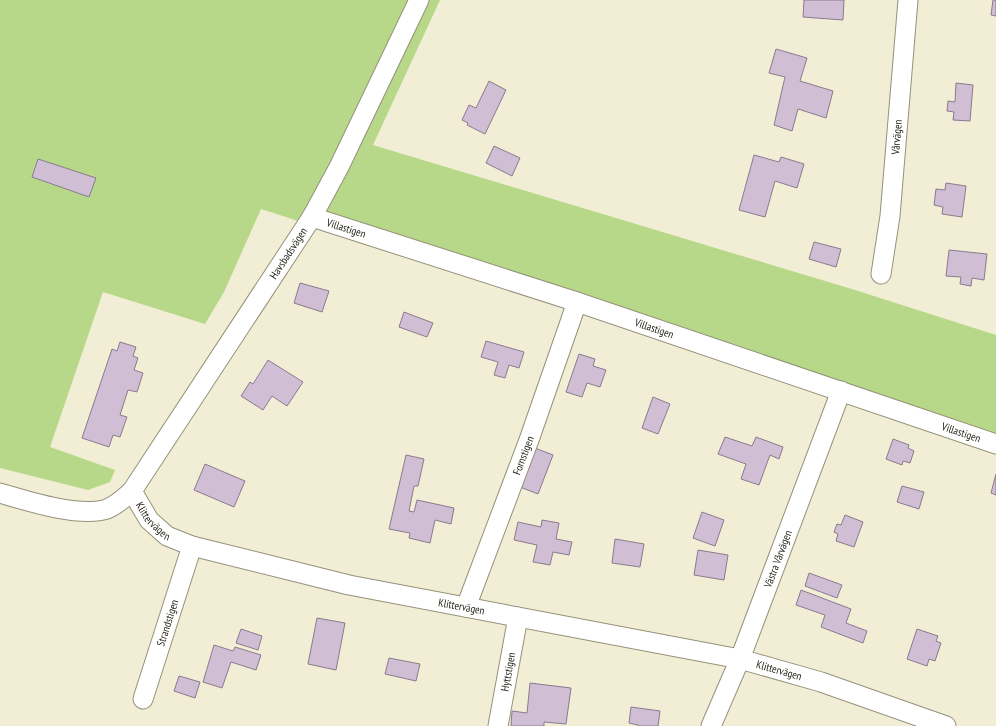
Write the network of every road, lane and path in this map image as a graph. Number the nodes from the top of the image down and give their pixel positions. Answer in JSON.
{"nodes":[{"id":1,"x":419,"y":0,"type":"edge"},
{"id":2,"x":908,"y":0,"type":"edge"},
{"id":3,"x":312,"y":217,"type":"junction"},
{"id":4,"x":881,"y":274,"type":"dead end"},
{"id":5,"x":577,"y":302,"type":"junction"},
{"id":6,"x":840,"y":391,"type":"junction"},
{"id":7,"x":996,"y":444,"type":"edge"},
{"id":8,"x":132,"y":491,"type":"junction"},
{"id":9,"x":0,"y":493,"type":"edge"},
{"id":10,"x":192,"y":546,"type":"junction"},
{"id":11,"x":466,"y":607,"type":"junction"},
{"id":12,"x":518,"y":617,"type":"junction"},
{"id":13,"x":740,"y":658,"type":"junction"},
{"id":14,"x":143,"y":699,"type":"dead end"},
{"id":15,"x":498,"y":726,"type":"edge"},
{"id":16,"x":712,"y":726,"type":"edge"},
{"id":17,"x":946,"y":726,"type":"edge"}],
"edges":[{"from":1,"to":3,"type":"street","name":"Havsbadsvägen"},
{"from":2,"to":4,"type":"street","name":"Vårvägen"},
{"from":3,"to":5,"type":"street","name":"Villastigen"},
{"from":3,"to":8,"type":"street","name":"Havsbadsvägen"},
{"from":5,"to":6,"type":"street","name":"Villastigen"},
{"from":5,"to":11,"type":"street","name":"Fornstigen"},
{"from":6,"to":7,"type":"street","name":"Villastigen"},
{"from":6,"to":13,"type":"street","name":"Västra Vårvägen"},
{"from":8,"to":9,"type":"street","name":"Klittervägen"},
{"from":8,"to":10,"type":"street","name":"Klittervägen"},
{"from":10,"to":11,"type":"street","name":"Klittervägen"},
{"from":10,"to":14,"type":"street","name":"Strandstigen"},
{"from":11,"to":12,"type":"street","name":"Klittervägen"},
{"from":12,"to":13,"type":"street","name":"Klittervägen"},
{"from":12,"to":15,"type":"street","name":"Hyttstigen"},
{"from":13,"to":16,"type":"street","name":"Västra Vårvägen"},
{"from":13,"to":17,"type":"street","name":"Klittervägen"}]}
